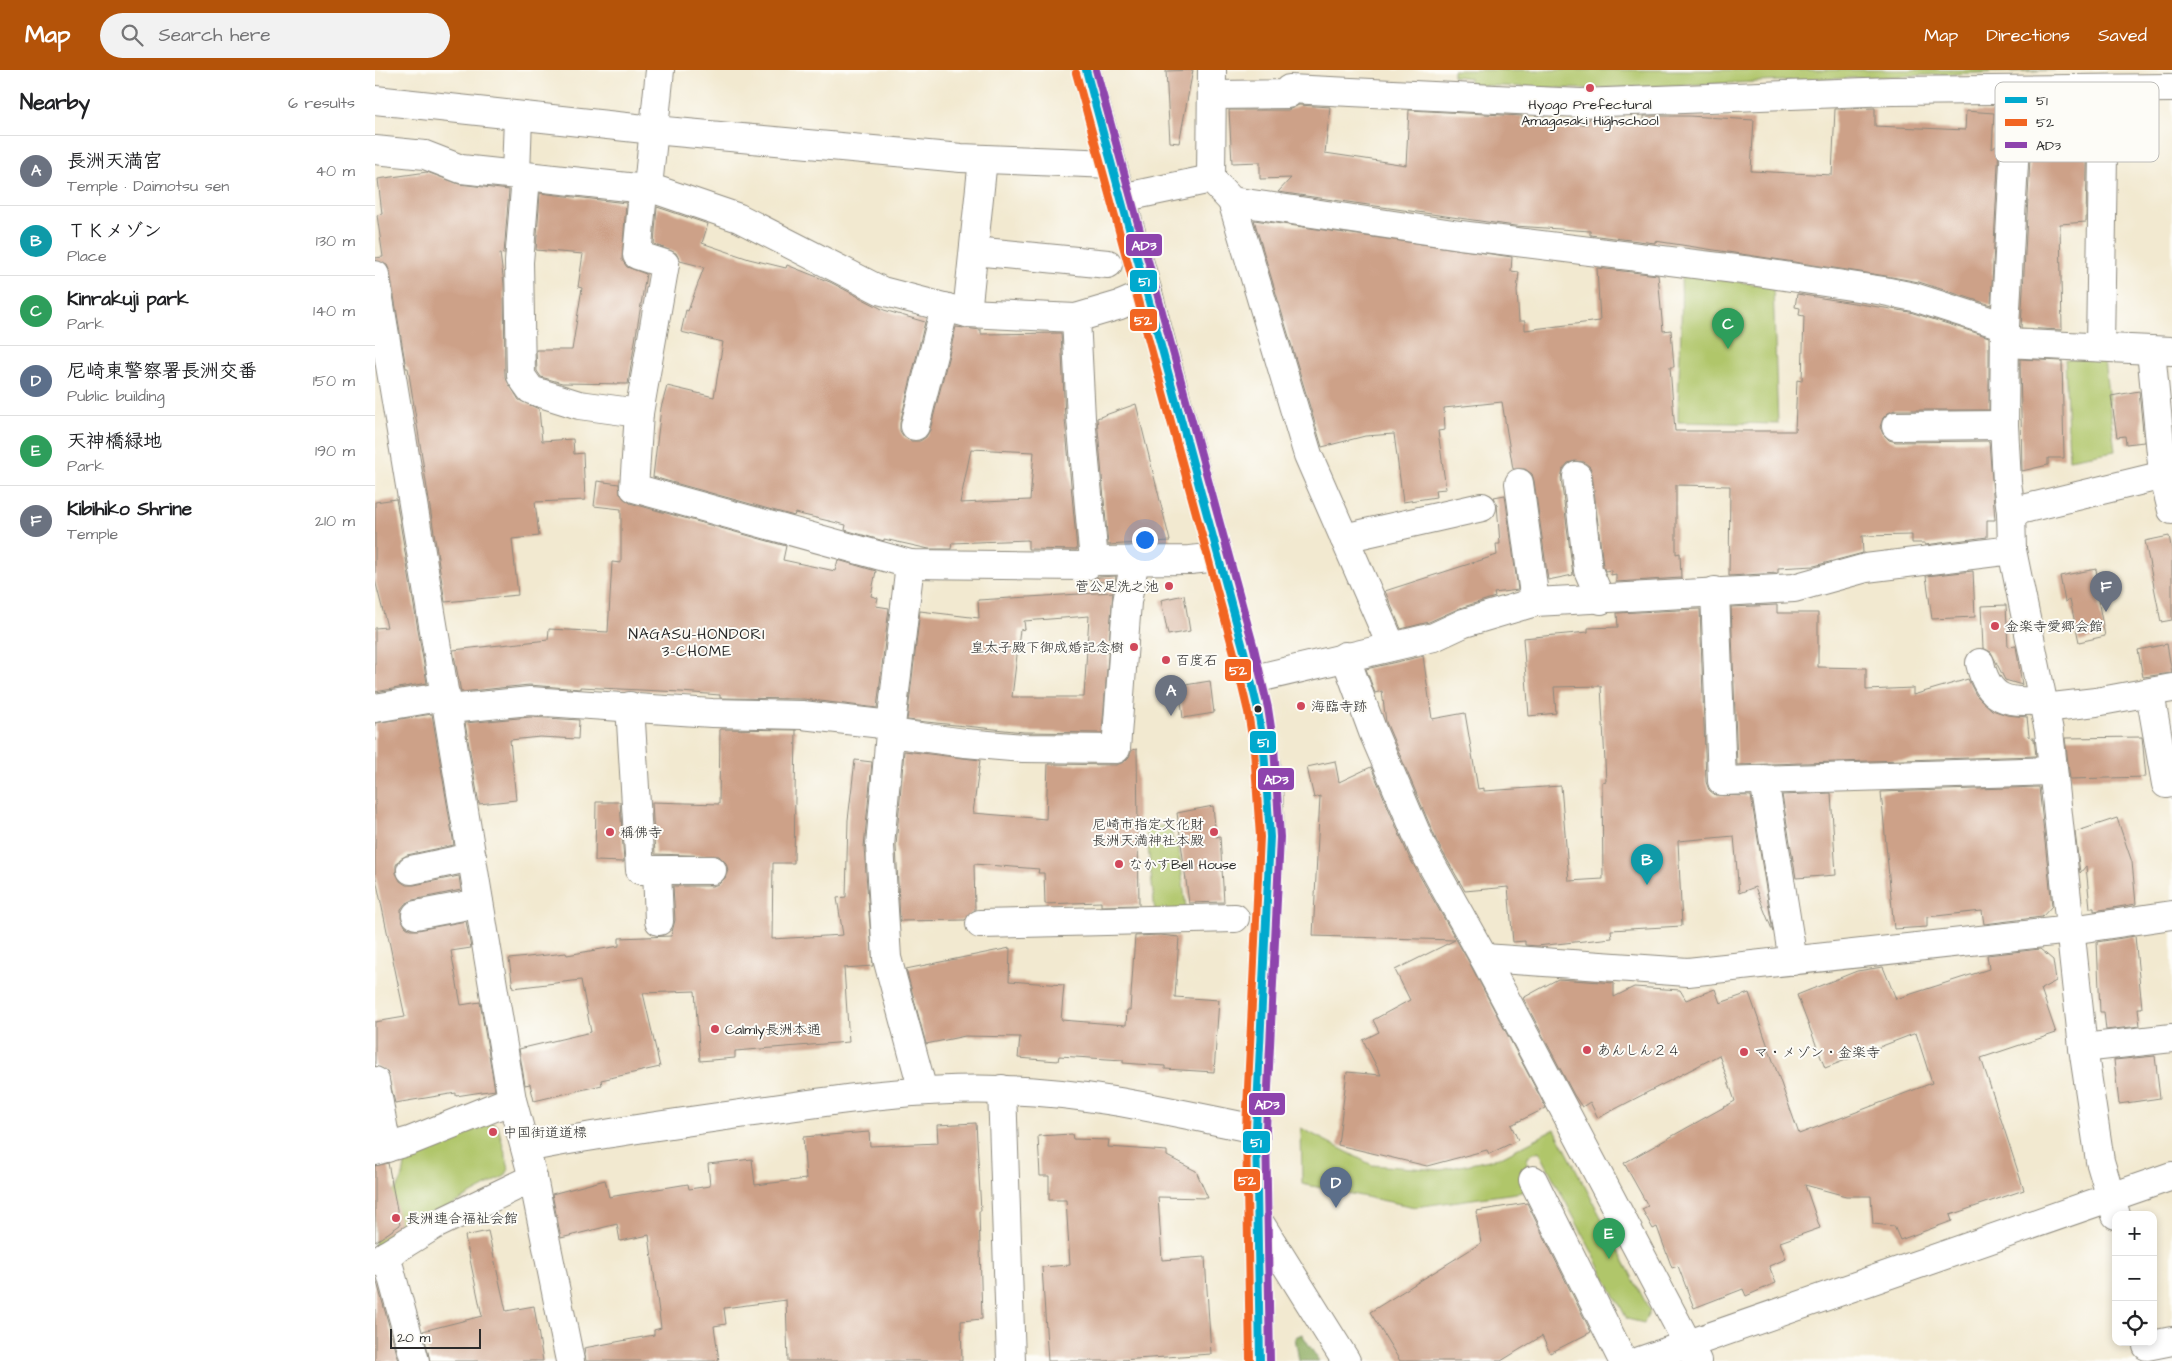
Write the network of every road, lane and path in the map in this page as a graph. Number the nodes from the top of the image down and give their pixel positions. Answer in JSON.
{"nodes":[{"id":1,"x":660,"y":70,"type":"edge"},
{"id":2,"x":1085,"y":70,"type":"edge"},
{"id":3,"x":1213,"y":82,"type":"edge"},
{"id":4,"x":1995,"y":88,"type":"edge"},
{"id":5,"x":2159,"y":88,"type":"edge"},
{"id":6,"x":2172,"y":88,"type":"edge"},
{"id":7,"x":375,"y":100,"type":"edge"},
{"id":8,"x":519,"y":116,"type":"junction"},
{"id":9,"x":654,"y":130,"type":"junction"},
{"id":10,"x":375,"y":150,"type":"edge"},
{"id":11,"x":983,"y":159,"type":"junction"},
{"id":12,"x":2014,"y":162,"type":"edge"},
{"id":13,"x":2103,"y":162,"type":"edge"},
{"id":14,"x":1112,"y":164,"type":"junction"},
{"id":15,"x":521,"y":176,"type":"junction"},
{"id":16,"x":1211,"y":179,"type":"junction"},
{"id":17,"x":647,"y":188,"type":"junction"},
{"id":18,"x":1121,"y":198,"type":"junction"},
{"id":19,"x":1232,"y":201,"type":"junction"},
{"id":20,"x":974,"y":251,"type":"junction"},
{"id":21,"x":1109,"y":264,"type":"dead end"},
{"id":22,"x":375,"y":275,"type":"edge"},
{"id":23,"x":1148,"y":293,"type":"junction"},
{"id":24,"x":956,"y":310,"type":"junction"},
{"id":25,"x":1076,"y":318,"type":"junction"},
{"id":26,"x":2005,"y":334,"type":"junction"},
{"id":27,"x":2100,"y":347,"type":"junction"},
{"id":28,"x":2161,"y":351,"type":"edge"},
{"id":29,"x":639,"y":413,"type":"junction"},
{"id":30,"x":2004,"y":425,"type":"junction"},
{"id":31,"x":915,"y":426,"type":"dead end"},
{"id":32,"x":1896,"y":426,"type":"dead end"},
{"id":33,"x":2168,"y":473,"type":"edge"},
{"id":34,"x":1577,"y":476,"type":"dead end"},
{"id":35,"x":1519,"y":483,"type":"dead end"},
{"id":36,"x":1482,"y":507,"type":"dead end"},
{"id":37,"x":2172,"y":510,"type":"edge"},
{"id":38,"x":2011,"y":512,"type":"junction"},
{"id":39,"x":1344,"y":538,"type":"junction"},
{"id":40,"x":2012,"y":550,"type":"junction"},
{"id":41,"x":1219,"y":557,"type":"junction"},
{"id":42,"x":1135,"y":560,"type":"junction"},
{"id":43,"x":1094,"y":561,"type":"junction"},
{"id":44,"x":910,"y":564,"type":"junction"},
{"id":45,"x":1715,"y":591,"type":"junction"},
{"id":46,"x":1601,"y":600,"type":"junction"},
{"id":47,"x":1535,"y":602,"type":"junction"},
{"id":48,"x":1391,"y":645,"type":"junction"},
{"id":49,"x":1345,"y":656,"type":"junction"},
{"id":50,"x":1980,"y":664,"type":"dead end"},
{"id":51,"x":1250,"y":680,"type":"junction"},
{"id":52,"x":2161,"y":690,"type":"edge"},
{"id":53,"x":447,"y":701,"type":"junction"},
{"id":54,"x":2043,"y":704,"type":"junction"},
{"id":55,"x":630,"y":706,"type":"junction"},
{"id":56,"x":375,"y":708,"type":"edge"},
{"id":57,"x":891,"y":729,"type":"junction"},
{"id":58,"x":2053,"y":771,"type":"junction"},
{"id":59,"x":1764,"y":779,"type":"junction"},
{"id":60,"x":2172,"y":783,"type":"edge"},
{"id":61,"x":472,"y":857,"type":"junction"},
{"id":62,"x":411,"y":870,"type":"dead end"},
{"id":63,"x":657,"y":870,"type":"junction"},
{"id":64,"x":712,"y":870,"type":"dead end"},
{"id":65,"x":479,"y":903,"type":"junction"},
{"id":66,"x":416,"y":915,"type":"dead end"},
{"id":67,"x":2172,"y":915,"type":"edge"},
{"id":68,"x":1235,"y":918,"type":"dead end"},
{"id":69,"x":659,"y":921,"type":"dead end"},
{"id":70,"x":979,"y":924,"type":"dead end"},
{"id":71,"x":2071,"y":930,"type":"junction"},
{"id":72,"x":1484,"y":958,"type":"junction"},
{"id":73,"x":1793,"y":961,"type":"junction"},
{"id":74,"x":2172,"y":1038,"type":"edge"},
{"id":75,"x":2083,"y":1048,"type":"junction"},
{"id":76,"x":375,"y":1081,"type":"edge"},
{"id":77,"x":1002,"y":1090,"type":"junction"},
{"id":78,"x":923,"y":1091,"type":"junction"},
{"id":79,"x":512,"y":1100,"type":"junction"},
{"id":80,"x":1256,"y":1129,"type":"junction"},
{"id":81,"x":526,"y":1148,"type":"junction"},
{"id":82,"x":381,"y":1150,"type":"edge"},
{"id":83,"x":2172,"y":1176,"type":"edge"},
{"id":84,"x":533,"y":1178,"type":"junction"},
{"id":85,"x":1533,"y":1180,"type":"dead end"},
{"id":86,"x":2113,"y":1207,"type":"edge"},
{"id":87,"x":1258,"y":1220,"type":"junction"},
{"id":88,"x":380,"y":1259,"type":"edge"},
{"id":89,"x":1692,"y":1352,"type":"edge"},
{"id":90,"x":415,"y":1361,"type":"edge"},
{"id":91,"x":570,"y":1361,"type":"edge"},
{"id":92,"x":1011,"y":1361,"type":"edge"},
{"id":93,"x":1260,"y":1361,"type":"edge"},
{"id":94,"x":1345,"y":1361,"type":"edge"},
{"id":95,"x":1623,"y":1361,"type":"edge"},
{"id":96,"x":1640,"y":1361,"type":"edge"}],
"edges":[{"from":1,"to":9,"type":"street"},
{"from":2,"to":14,"type":"street"},
{"from":3,"to":4,"type":"street"},
{"from":3,"to":16,"type":"street"},
{"from":5,"to":6,"type":"street"},
{"from":7,"to":8,"type":"street"},
{"from":8,"to":9,"type":"street"},
{"from":8,"to":15,"type":"street"},
{"from":9,"to":11,"type":"street"},
{"from":9,"to":17,"type":"street"},
{"from":10,"to":15,"type":"street"},
{"from":11,"to":14,"type":"street"},
{"from":11,"to":20,"type":"street"},
{"from":12,"to":26,"type":"street"},
{"from":13,"to":27,"type":"street"},
{"from":14,"to":18,"type":"street"},
{"from":15,"to":17,"type":"street"},
{"from":15,"to":29,"type":"street"},
{"from":16,"to":18,"type":"street"},
{"from":16,"to":19,"type":"street"},
{"from":17,"to":24,"type":"street"},
{"from":17,"to":29,"type":"street"},
{"from":18,"to":23,"type":"street"},
{"from":19,"to":26,"type":"street"},
{"from":19,"to":39,"type":"street"},
{"from":20,"to":21,"type":"street"},
{"from":20,"to":24,"type":"street"},
{"from":22,"to":53,"type":"street"},
{"from":23,"to":25,"type":"street"},
{"from":23,"to":41,"type":"street"},
{"from":24,"to":25,"type":"street"},
{"from":24,"to":31,"type":"street"},
{"from":25,"to":43,"type":"street"},
{"from":26,"to":27,"type":"street"},
{"from":26,"to":30,"type":"street"},
{"from":27,"to":28,"type":"street"},
{"from":28,"to":33,"type":"street"},
{"from":29,"to":44,"type":"street"},
{"from":30,"to":32,"type":"street"},
{"from":30,"to":38,"type":"street"},
{"from":33,"to":37,"type":"street"},
{"from":33,"to":38,"type":"street"},
{"from":34,"to":46,"type":"street"},
{"from":35,"to":47,"type":"street"},
{"from":36,"to":39,"type":"street"},
{"from":38,"to":40,"type":"street"},
{"from":39,"to":48,"type":"street"},
{"from":40,"to":45,"type":"street"},
{"from":40,"to":54,"type":"street"},
{"from":41,"to":42,"type":"street"},
{"from":41,"to":51,"type":"street"},
{"from":42,"to":43,"type":"street"},
{"from":42,"to":57,"type":"street"},
{"from":43,"to":44,"type":"street"},
{"from":44,"to":57,"type":"street"},
{"from":45,"to":46,"type":"street"},
{"from":45,"to":59,"type":"street"},
{"from":46,"to":47,"type":"street"},
{"from":47,"to":48,"type":"street"},
{"from":48,"to":49,"type":"street"},
{"from":49,"to":51,"type":"street"},
{"from":49,"to":72,"type":"street"},
{"from":50,"to":54,"type":"street"},
{"from":51,"to":80,"type":"street"},
{"from":52,"to":54,"type":"street"},
{"from":52,"to":60,"type":"street"},
{"from":53,"to":55,"type":"street"},
{"from":53,"to":56,"type":"street"},
{"from":53,"to":61,"type":"street"},
{"from":54,"to":58,"type":"street"},
{"from":55,"to":57,"type":"street"},
{"from":55,"to":63,"type":"street"},
{"from":57,"to":78,"type":"street"},
{"from":58,"to":59,"type":"street"},
{"from":58,"to":71,"type":"street"},
{"from":59,"to":73,"type":"street"},
{"from":61,"to":62,"type":"street"},
{"from":61,"to":65,"type":"street"},
{"from":63,"to":64,"type":"street"},
{"from":63,"to":69,"type":"street"},
{"from":65,"to":66,"type":"street"},
{"from":65,"to":79,"type":"street"},
{"from":67,"to":71,"type":"street"},
{"from":68,"to":70,"type":"street"},
{"from":71,"to":73,"type":"street"},
{"from":71,"to":75,"type":"street"},
{"from":72,"to":73,"type":"street"},
{"from":72,"to":89,"type":"street"},
{"from":74,"to":75,"type":"street"},
{"from":75,"to":86,"type":"street"},
{"from":76,"to":82,"type":"street"},
{"from":77,"to":78,"type":"street"},
{"from":77,"to":80,"type":"street"},
{"from":77,"to":92,"type":"street"},
{"from":78,"to":81,"type":"street"},
{"from":79,"to":81,"type":"street"},
{"from":79,"to":82,"type":"street"},
{"from":80,"to":87,"type":"street"},
{"from":81,"to":84,"type":"street"},
{"from":83,"to":86,"type":"street"},
{"from":84,"to":88,"type":"street"},
{"from":84,"to":91,"type":"street"},
{"from":85,"to":95,"type":"street"},
{"from":86,"to":89,"type":"street"},
{"from":87,"to":93,"type":"street"},
{"from":87,"to":94,"type":"street"},
{"from":88,"to":90,"type":"street"},
{"from":89,"to":96,"type":"street"}]}
